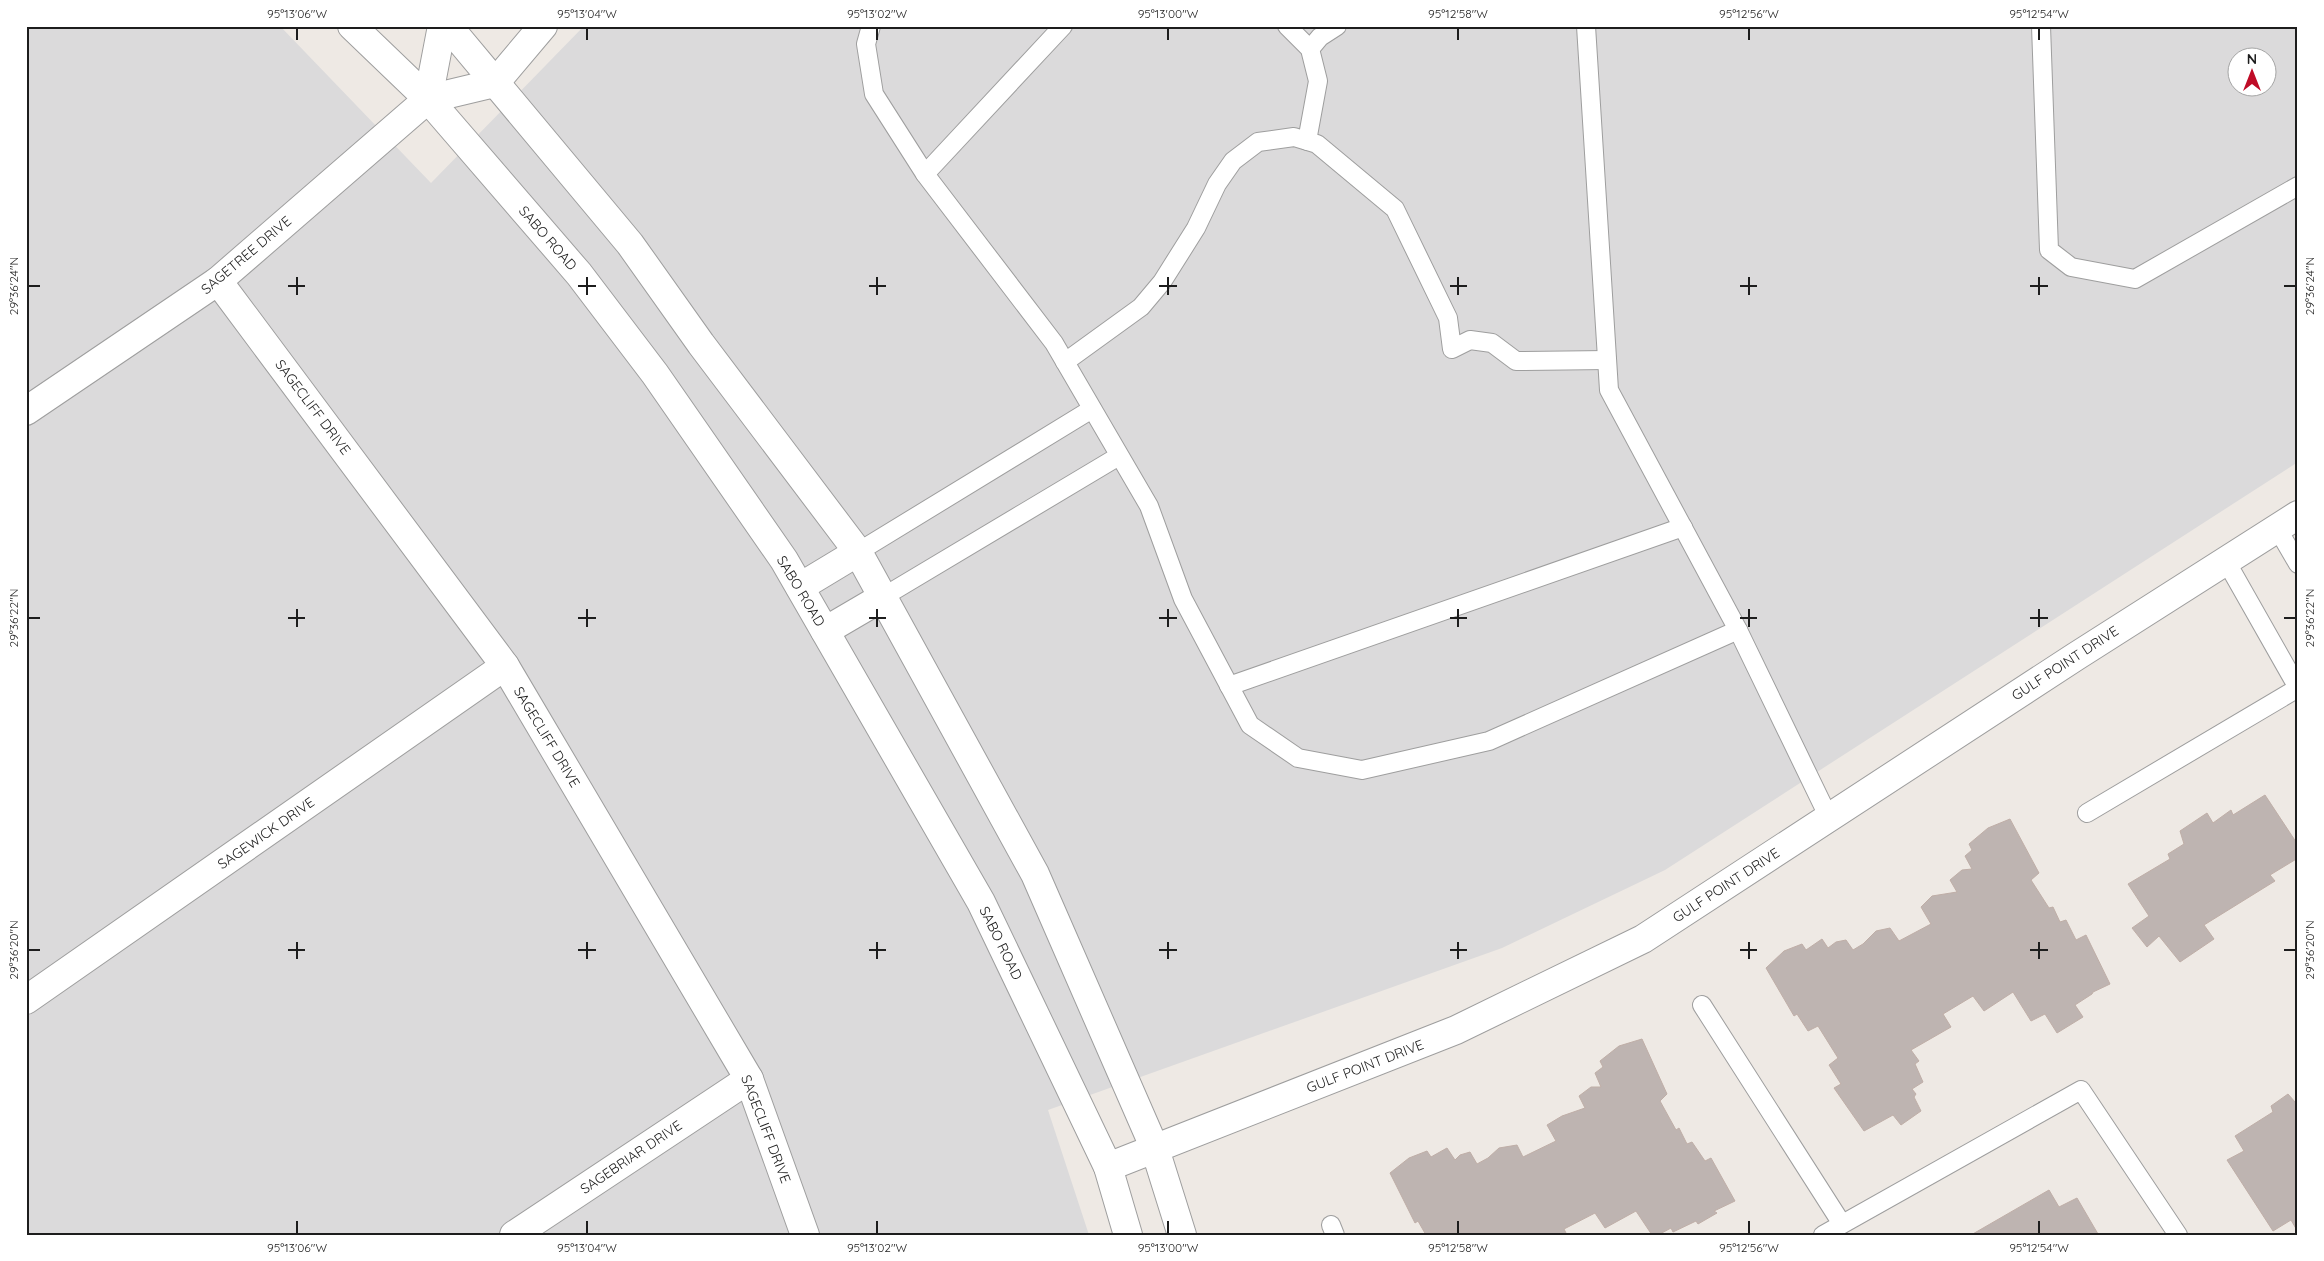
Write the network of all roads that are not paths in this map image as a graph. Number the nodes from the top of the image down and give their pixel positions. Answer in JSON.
{"nodes":[{"id":1,"x":352,"y":26,"type":"edge"},
{"id":2,"x":442,"y":26,"type":"edge"},
{"id":3,"x":448,"y":26,"type":"edge"},
{"id":4,"x":543,"y":26,"type":"edge"},
{"id":5,"x":871,"y":26,"type":"edge"},
{"id":6,"x":1064,"y":26,"type":"edge"},
{"id":7,"x":1287,"y":26,"type":"edge"},
{"id":8,"x":1338,"y":26,"type":"edge"},
{"id":9,"x":1586,"y":26,"type":"edge"},
{"id":10,"x":2041,"y":26,"type":"edge"},
{"id":11,"x":1310,"y":49,"type":"junction"},
{"id":12,"x":495,"y":83,"type":"junction"},
{"id":13,"x":428,"y":99,"type":"junction"},
{"id":14,"x":1307,"y":141,"type":"junction"},
{"id":15,"x":925,"y":174,"type":"junction"},
{"id":16,"x":2298,"y":186,"type":"edge"},
{"id":17,"x":218,"y":281,"type":"junction"},
{"id":18,"x":1607,"y":360,"type":"junction"},
{"id":19,"x":1065,"y":362,"type":"junction"},
{"id":20,"x":1092,"y":409,"type":"junction"},
{"id":21,"x":26,"y":411,"type":"edge"},
{"id":22,"x":1119,"y":456,"type":"junction"},
{"id":23,"x":2287,"y":521,"type":"edge"},
{"id":24,"x":1682,"y":527,"type":"junction"},
{"id":25,"x":858,"y":552,"type":"junction"},
{"id":26,"x":2226,"y":561,"type":"junction"},
{"id":27,"x":2298,"y":564,"type":"edge"},
{"id":28,"x":800,"y":587,"type":"junction"},
{"id":29,"x":883,"y":597,"type":"junction"},
{"id":30,"x":1738,"y":630,"type":"junction"},
{"id":31,"x":825,"y":631,"type":"junction"},
{"id":32,"x":505,"y":666,"type":"junction"},
{"id":33,"x":1229,"y":686,"type":"junction"},
{"id":34,"x":2298,"y":688,"type":"edge"},
{"id":35,"x":2087,"y":813,"type":"dead end"},
{"id":36,"x":1829,"y":818,"type":"junction"},
{"id":37,"x":26,"y":1000,"type":"edge"},
{"id":38,"x":1702,"y":1005,"type":"dead end"},
{"id":39,"x":748,"y":1079,"type":"junction"},
{"id":40,"x":1155,"y":1149,"type":"junction"},
{"id":41,"x":1108,"y":1167,"type":"junction"},
{"id":42,"x":1842,"y":1224,"type":"junction"},
{"id":43,"x":514,"y":1235,"type":"edge"},
{"id":44,"x":805,"y":1235,"type":"edge"},
{"id":45,"x":1128,"y":1235,"type":"edge"},
{"id":46,"x":1182,"y":1235,"type":"edge"},
{"id":47,"x":1823,"y":1235,"type":"edge"},
{"id":48,"x":2178,"y":1235,"type":"edge"}],
"edges":[{"from":1,"to":13,"type":"street","name":"SABO ROAD"},
{"from":2,"to":13,"type":"street"},
{"from":3,"to":12,"type":"street"},
{"from":4,"to":12,"type":"street"},
{"from":5,"to":15,"type":"lane"},
{"from":6,"to":15,"type":"lane"},
{"from":7,"to":11,"type":"lane"},
{"from":8,"to":11,"type":"lane"},
{"from":9,"to":18,"type":"lane"},
{"from":10,"to":16,"type":"lane"},
{"from":11,"to":14,"type":"lane"},
{"from":12,"to":13,"type":"street"},
{"from":12,"to":25,"type":"street"},
{"from":13,"to":17,"type":"street","name":"SAGETREE DRIVE"},
{"from":13,"to":28,"type":"street","name":"SABO ROAD"},
{"from":14,"to":18,"type":"lane"},
{"from":14,"to":19,"type":"lane"},
{"from":15,"to":19,"type":"lane"},
{"from":17,"to":21,"type":"street","name":"SAGETREE DRIVE"},
{"from":17,"to":32,"type":"street","name":"SAGECLIFF DRIVE"},
{"from":18,"to":24,"type":"lane"},
{"from":19,"to":20,"type":"lane"},
{"from":20,"to":22,"type":"lane"},
{"from":20,"to":25,"type":"lane"},
{"from":22,"to":29,"type":"lane"},
{"from":22,"to":33,"type":"lane"},
{"from":23,"to":26,"type":"street","name":"GULF POINT DRIVE"},
{"from":23,"to":27,"type":"lane"},
{"from":24,"to":30,"type":"lane"},
{"from":24,"to":33,"type":"lane"},
{"from":25,"to":28,"type":"street"},
{"from":25,"to":29,"type":"street"},
{"from":26,"to":34,"type":"lane"},
{"from":26,"to":36,"type":"street","name":"GULF POINT DRIVE"},
{"from":28,"to":31,"type":"street","name":"SABO ROAD"},
{"from":29,"to":31,"type":"street"},
{"from":29,"to":40,"type":"street"},
{"from":30,"to":33,"type":"lane"},
{"from":30,"to":36,"type":"lane"},
{"from":31,"to":41,"type":"street","name":"SABO ROAD"},
{"from":32,"to":37,"type":"street","name":"SAGEWICK DRIVE"},
{"from":32,"to":39,"type":"street","name":"SAGECLIFF DRIVE"},
{"from":34,"to":35,"type":"lane"},
{"from":36,"to":40,"type":"street","name":"GULF POINT DRIVE"},
{"from":38,"to":42,"type":"lane"},
{"from":39,"to":43,"type":"street","name":"SAGEBRIAR DRIVE"},
{"from":39,"to":44,"type":"street","name":"SAGECLIFF DRIVE"},
{"from":40,"to":41,"type":"street","name":"GULF POINT DRIVE"},
{"from":40,"to":46,"type":"street"},
{"from":41,"to":45,"type":"street","name":"SABO ROAD"},
{"from":42,"to":47,"type":"lane"},
{"from":42,"to":48,"type":"lane"}]}
